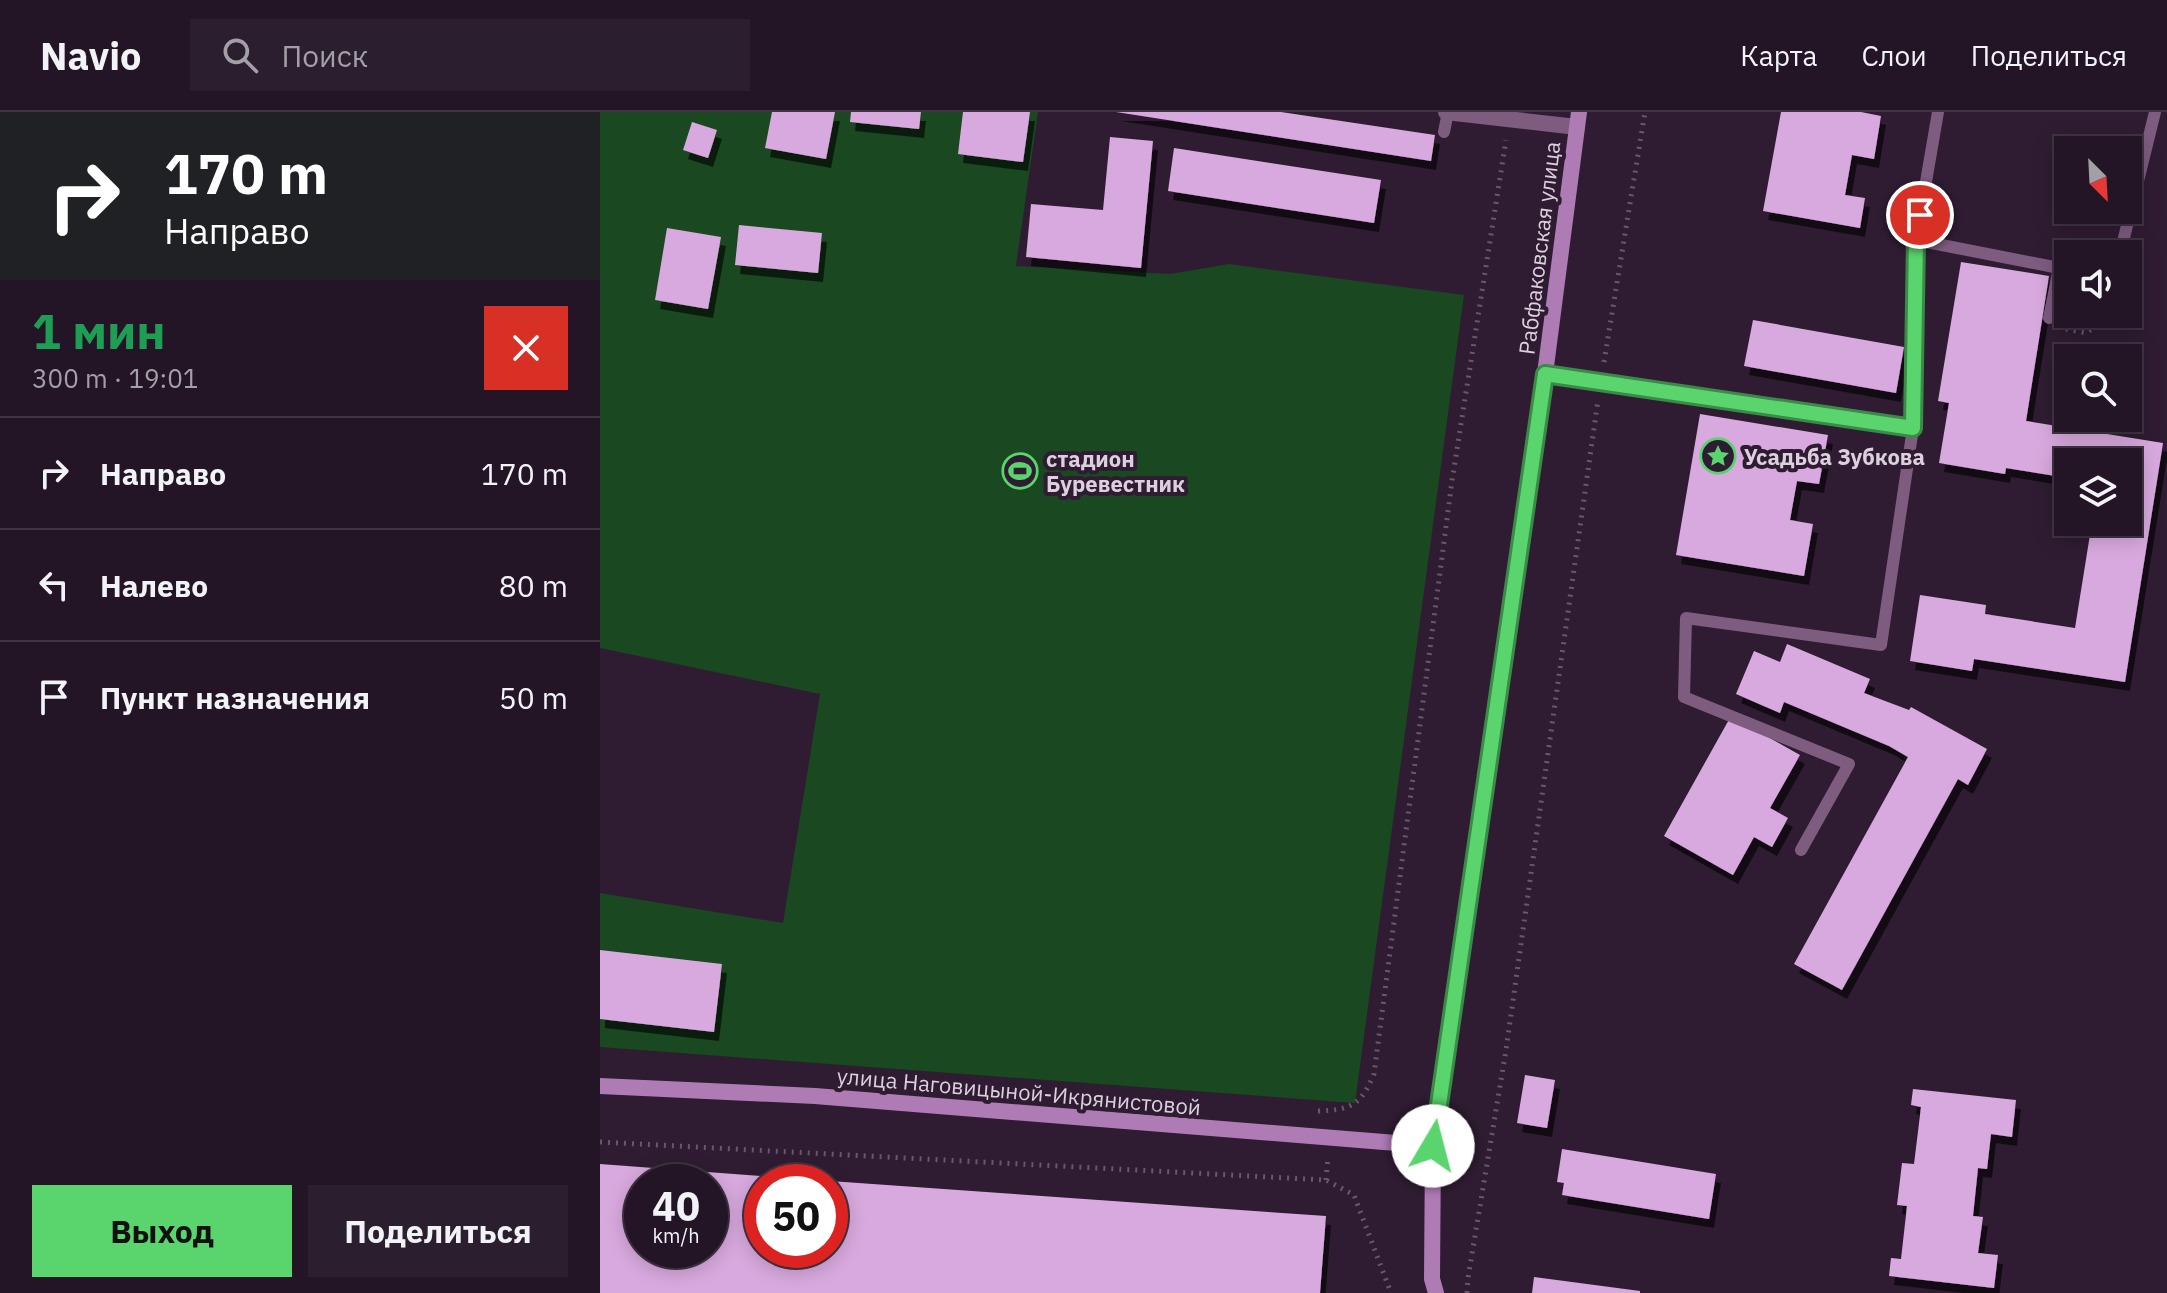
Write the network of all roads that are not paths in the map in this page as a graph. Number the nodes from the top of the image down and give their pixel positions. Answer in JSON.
{"nodes":[{"id":1,"x":1447,"y":112,"type":"edge"},
{"id":2,"x":1938,"y":112,"type":"edge"},
{"id":3,"x":2155,"y":112,"type":"edge"},
{"id":4,"x":1578,"y":119,"type":"edge"},
{"id":5,"x":1444,"y":132,"type":"dead end"},
{"id":6,"x":1916,"y":240,"type":"junction"},
{"id":7,"x":2123,"y":240,"type":"edge"},
{"id":8,"x":2049,"y":318,"type":"road end"},
{"id":9,"x":1545,"y":374,"type":"junction"},
{"id":10,"x":1913,"y":428,"type":"junction"},
{"id":11,"x":1801,"y":850,"type":"dead end"},
{"id":12,"x":600,"y":1086,"type":"edge"},
{"id":13,"x":1433,"y":1146,"type":"junction"},
{"id":14,"x":1436,"y":1293,"type":"edge"}],
"edges":[{"from":1,"to":4,"type":"street"},
{"from":1,"to":5,"type":"lane"},
{"from":2,"to":6,"type":"lane"},
{"from":3,"to":7,"type":"lane"},
{"from":4,"to":9,"type":"main road","name":"Рабфаковская улица"},
{"from":6,"to":8,"type":"lane"},
{"from":6,"to":10,"type":"lane"},
{"from":9,"to":10,"type":"lane"},
{"from":9,"to":13,"type":"main road","name":"Рабфаковская улица"},
{"from":10,"to":11,"type":"lane"},
{"from":12,"to":13,"type":"main road","name":"улица Наговицыной-Икрянистовой"},
{"from":13,"to":14,"type":"main road","name":"Рабфаковская улица"}]}
